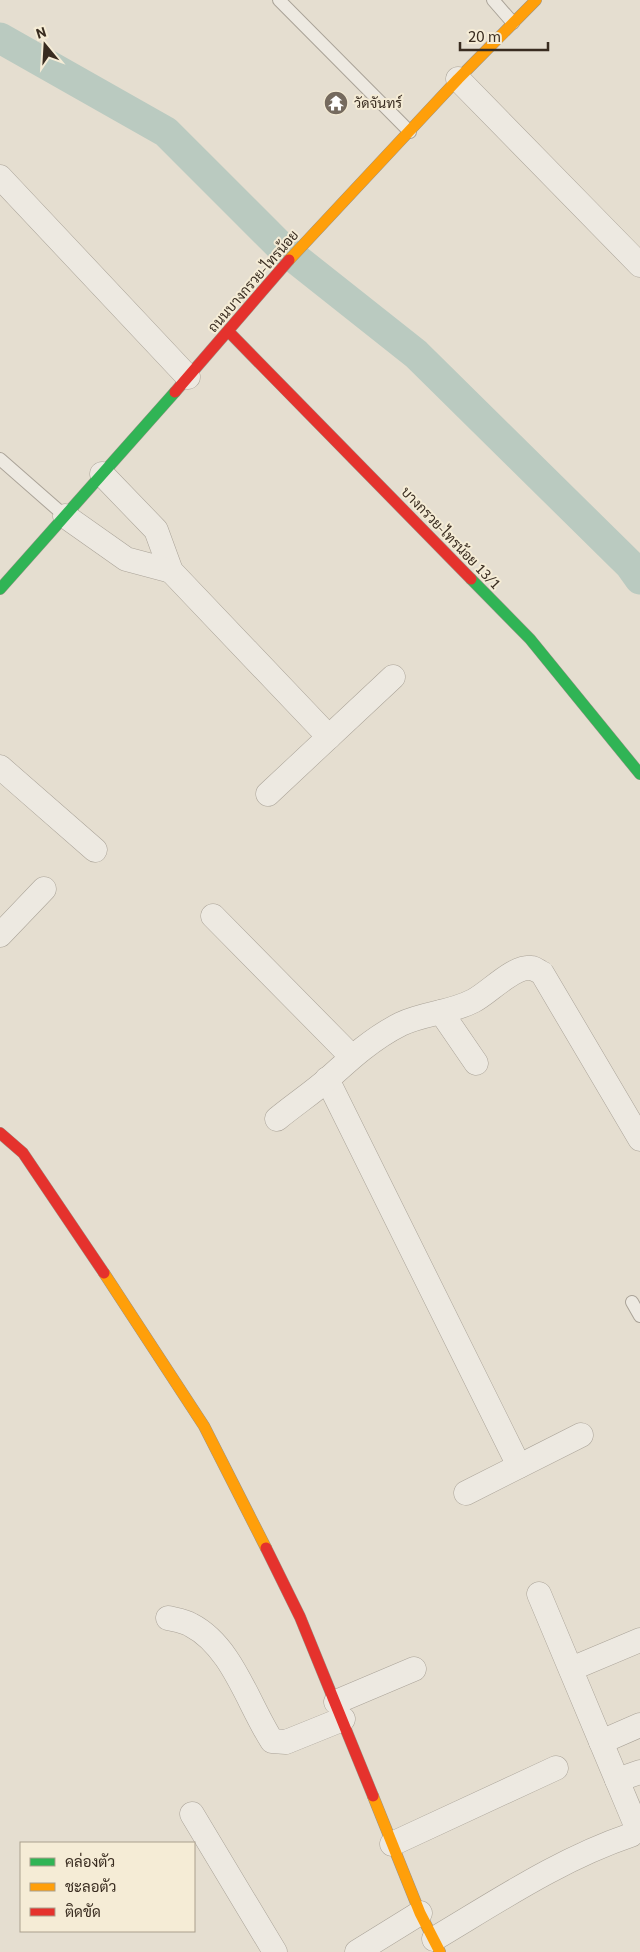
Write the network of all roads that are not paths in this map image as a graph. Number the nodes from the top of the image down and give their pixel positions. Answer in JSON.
{"nodes":[{"id":1,"x":279,"y":0,"type":"edge"},
{"id":2,"x":492,"y":0,"type":"edge"},
{"id":3,"x":536,"y":0,"type":"edge"},
{"id":4,"x":512,"y":23,"type":"junction"},
{"id":5,"x":458,"y":79,"type":"junction"},
{"id":6,"x":410,"y":132,"type":"junction"},
{"id":7,"x":0,"y":177,"type":"edge"},
{"id":8,"x":640,"y":265,"type":"edge"},
{"id":9,"x":229,"y":332,"type":"junction"},
{"id":10,"x":188,"y":377,"type":"junction"},
{"id":11,"x":0,"y":459,"type":"edge"},
{"id":12,"x":102,"y":474,"type":"junction"},
{"id":13,"x":66,"y":516,"type":"junction"},
{"id":14,"x":170,"y":571,"type":"junction"},
{"id":15,"x":0,"y":589,"type":"edge"},
{"id":16,"x":393,"y":677,"type":"dead end"},
{"id":17,"x":329,"y":737,"type":"junction"},
{"id":18,"x":0,"y":767,"type":"edge"},
{"id":19,"x":640,"y":774,"type":"edge"},
{"id":20,"x":268,"y":794,"type":"dead end"},
{"id":21,"x":95,"y":850,"type":"dead end"},
{"id":22,"x":44,"y":889,"type":"dead end"},
{"id":23,"x":213,"y":916,"type":"dead end"},
{"id":24,"x":0,"y":935,"type":"edge"},
{"id":25,"x":441,"y":1012,"type":"junction"},
{"id":26,"x":351,"y":1056,"type":"junction"},
{"id":27,"x":476,"y":1063,"type":"dead end"},
{"id":28,"x":327,"y":1080,"type":"junction"},
{"id":29,"x":277,"y":1119,"type":"dead end"},
{"id":30,"x":0,"y":1133,"type":"edge"},
{"id":31,"x":640,"y":1139,"type":"edge"},
{"id":32,"x":632,"y":1302,"type":"dead end"},
{"id":33,"x":640,"y":1316,"type":"edge"},
{"id":34,"x":581,"y":1435,"type":"dead end"},
{"id":35,"x":519,"y":1466,"type":"junction"},
{"id":36,"x":466,"y":1493,"type":"dead end"},
{"id":37,"x":540,"y":1594,"type":"dead end"},
{"id":38,"x":168,"y":1618,"type":"dead end"},
{"id":39,"x":640,"y":1640,"type":"edge"},
{"id":40,"x":414,"y":1669,"type":"dead end"},
{"id":41,"x":571,"y":1669,"type":"junction"},
{"id":42,"x":339,"y":1711,"type":"junction"},
{"id":43,"x":640,"y":1725,"type":"edge"},
{"id":44,"x":601,"y":1742,"type":"junction"},
{"id":45,"x":556,"y":1768,"type":"dead end"},
{"id":46,"x":640,"y":1772,"type":"edge"},
{"id":47,"x":617,"y":1780,"type":"junction"},
{"id":48,"x":192,"y":1814,"type":"dead end"},
{"id":49,"x":392,"y":1844,"type":"junction"},
{"id":50,"x":420,"y":1912,"type":"junction"},
{"id":51,"x":437,"y":1945,"type":"edge"},
{"id":52,"x":275,"y":1952,"type":"edge"},
{"id":53,"x":357,"y":1952,"type":"edge"}],
"edges":[{"from":1,"to":6,"type":"lane"},
{"from":2,"to":4,"type":"lane"},
{"from":3,"to":4,"type":"street","name":"ถนนบางกรวย-ไทรน้อย"},
{"from":4,"to":5,"type":"street","name":"ถนนบางกรวย-ไทรน้อย"},
{"from":5,"to":6,"type":"street","name":"ถนนบางกรวย-ไทรน้อย"},
{"from":5,"to":8,"type":"street"},
{"from":6,"to":9,"type":"street","name":"ถนนบางกรวย-ไทรน้อย"},
{"from":7,"to":10,"type":"street"},
{"from":9,"to":10,"type":"street","name":"ถนนบางกรวย-ไทรน้อย"},
{"from":9,"to":19,"type":"street","name":"บางกรวย-ไทรน้อย 13/1"},
{"from":10,"to":12,"type":"street","name":"ถนนบางกรวย-ไทรน้อย"},
{"from":11,"to":13,"type":"lane"},
{"from":12,"to":13,"type":"street","name":"ถนนบางกรวย-ไทรน้อย"},
{"from":12,"to":14,"type":"street"},
{"from":13,"to":14,"type":"street"},
{"from":13,"to":15,"type":"street","name":"ถนนบางกรวย-ไทรน้อย"},
{"from":14,"to":17,"type":"street"},
{"from":16,"to":17,"type":"street"},
{"from":17,"to":20,"type":"street"},
{"from":18,"to":21,"type":"street"},
{"from":22,"to":24,"type":"street"},
{"from":23,"to":26,"type":"street"},
{"from":25,"to":26,"type":"street"},
{"from":25,"to":27,"type":"street"},
{"from":25,"to":31,"type":"street"},
{"from":26,"to":28,"type":"street"},
{"from":28,"to":29,"type":"street"},
{"from":28,"to":35,"type":"street"},
{"from":30,"to":42,"type":"street"},
{"from":32,"to":33,"type":"lane"},
{"from":34,"to":35,"type":"street"},
{"from":35,"to":36,"type":"street"},
{"from":37,"to":41,"type":"street"},
{"from":38,"to":42,"type":"street"},
{"from":39,"to":41,"type":"street"},
{"from":40,"to":42,"type":"street"},
{"from":41,"to":44,"type":"street"},
{"from":42,"to":49,"type":"street"},
{"from":43,"to":44,"type":"street"},
{"from":44,"to":47,"type":"street"},
{"from":45,"to":49,"type":"street"},
{"from":46,"to":47,"type":"street"},
{"from":47,"to":51,"type":"street"},
{"from":48,"to":52,"type":"street"},
{"from":49,"to":50,"type":"street"},
{"from":50,"to":51,"type":"street"},
{"from":50,"to":53,"type":"street"}]}
